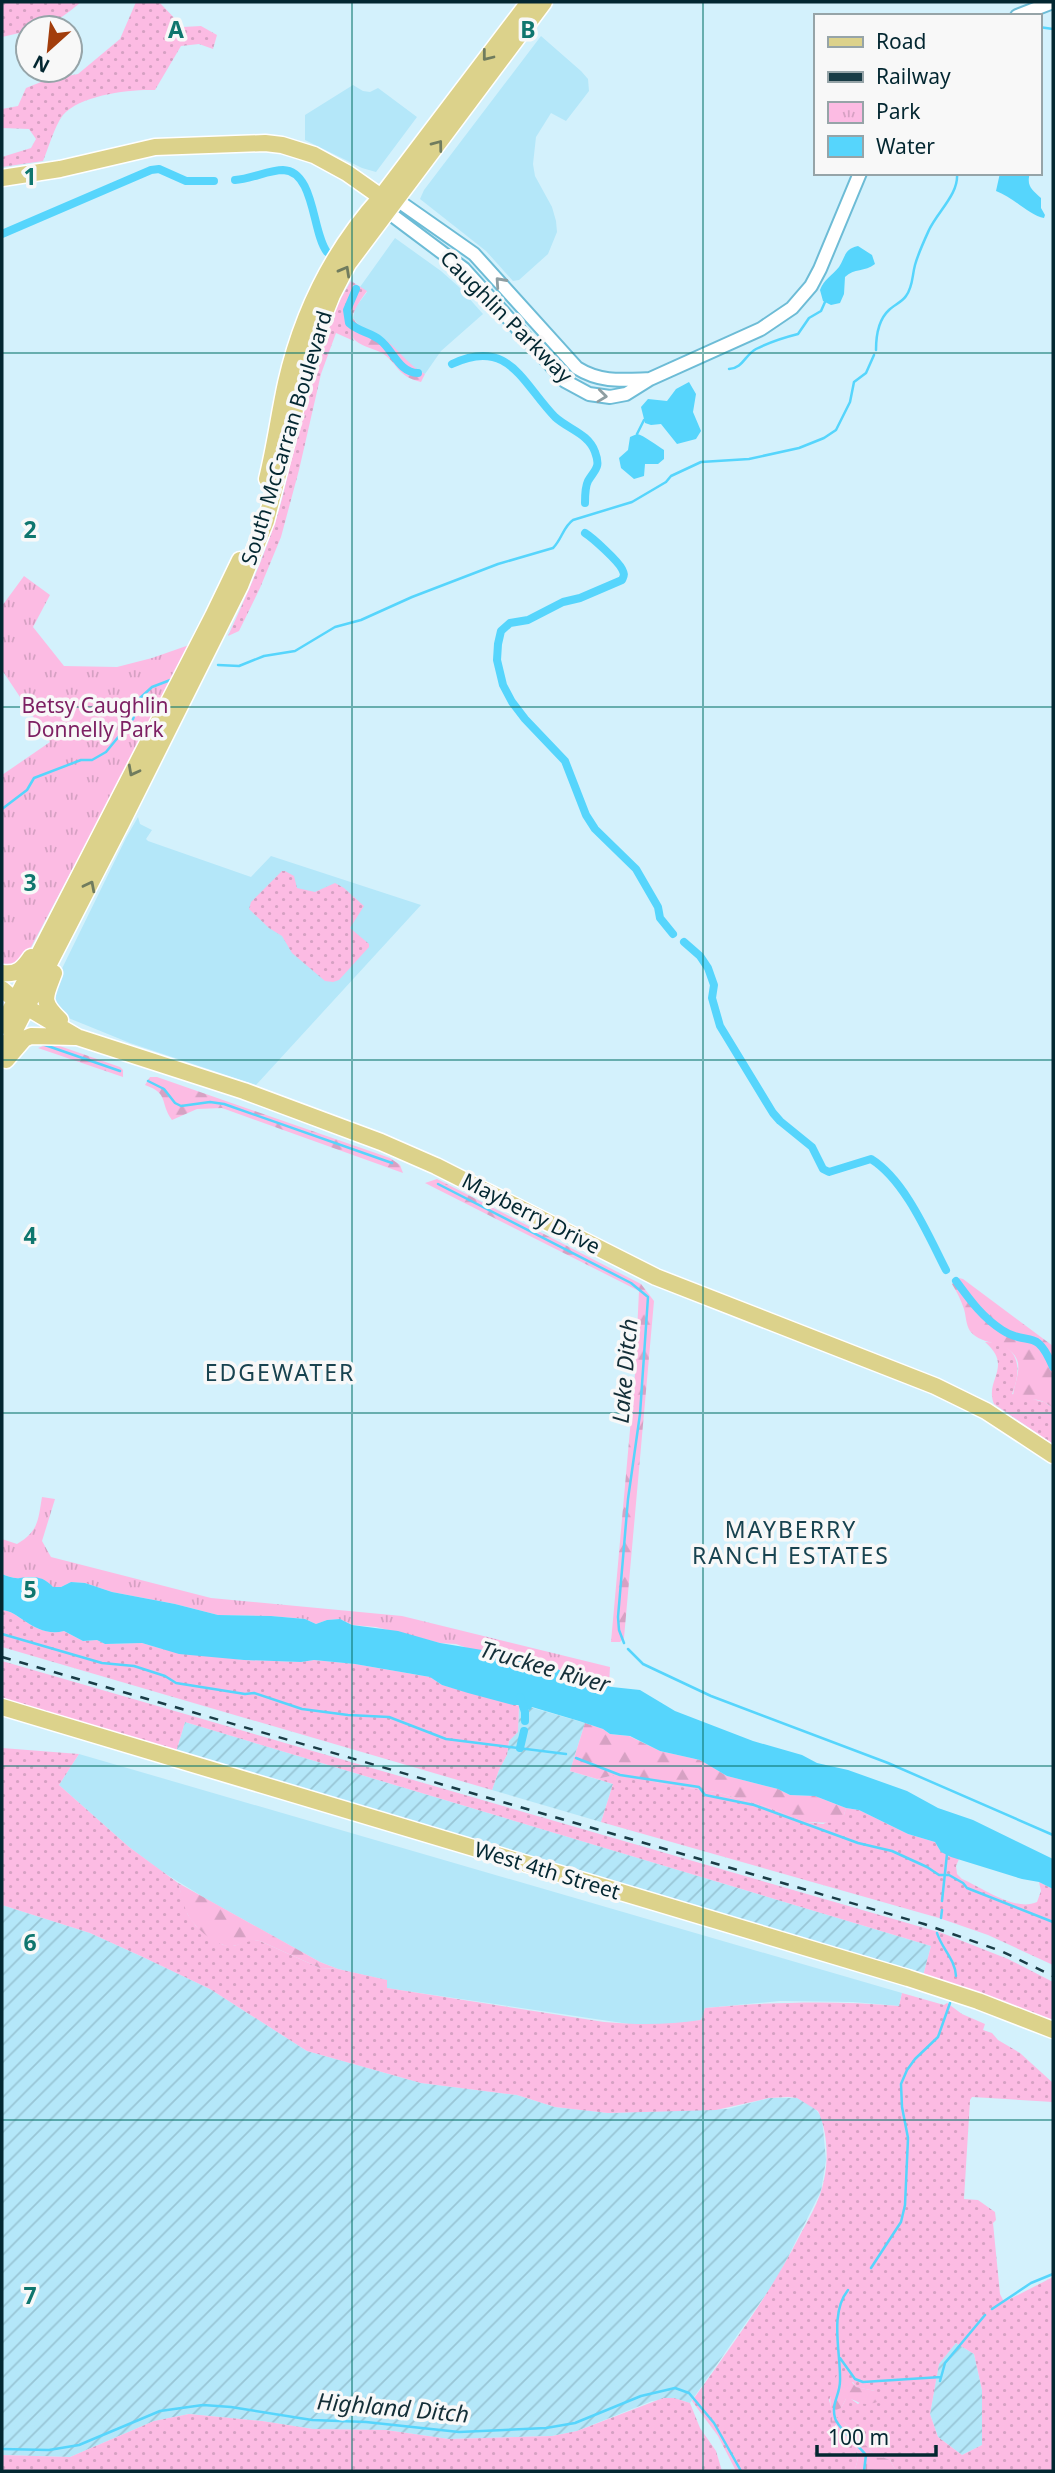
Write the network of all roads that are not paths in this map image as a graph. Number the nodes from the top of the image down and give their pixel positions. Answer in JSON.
{"nodes":[{"id":1,"x":529,"y":2,"type":"edge"},
{"id":2,"x":544,"y":2,"type":"edge"},
{"id":3,"x":1053,"y":2,"type":"edge"},
{"id":4,"x":1022,"y":14,"type":"edge"},
{"id":5,"x":859,"y":175,"type":"edge"},
{"id":6,"x":2,"y":177,"type":"edge"},
{"id":7,"x":389,"y":203,"type":"junction"},
{"id":8,"x":650,"y":379,"type":"junction"},
{"id":9,"x":69,"y":911,"type":"junction"},
{"id":10,"x":2,"y":973,"type":"edge"},
{"id":11,"x":2,"y":989,"type":"edge"},
{"id":12,"x":22,"y":1004,"type":"junction"},
{"id":13,"x":2,"y":1026,"type":"edge"},
{"id":14,"x":77,"y":1037,"type":"junction"},
{"id":15,"x":2,"y":1055,"type":"edge"},
{"id":16,"x":2,"y":1063,"type":"edge"},
{"id":17,"x":1053,"y":1455,"type":"edge"},
{"id":18,"x":2,"y":1709,"type":"edge"},
{"id":19,"x":1053,"y":2030,"type":"edge"}],
"edges":[{"from":1,"to":7,"type":"main road","name":"South McCarran Boulevard","one_way":true},
{"from":7,"to":2,"type":"main road","name":"South McCarran Boulevard","one_way":true},
{"from":3,"to":4,"type":"street"},
{"from":5,"to":8,"type":"street","name":"Caughlin Parkway"},
{"from":6,"to":7,"type":"main road"},
{"from":8,"to":7,"type":"street","name":"Caughlin Parkway","one_way":true},
{"from":7,"to":8,"type":"street","name":"Caughlin Parkway","one_way":true},
{"from":7,"to":9,"type":"main road","name":"South McCarran Boulevard"},
{"from":9,"to":10,"type":"main road"},
{"from":9,"to":12,"type":"main road","name":"South McCarran Boulevard"},
{"from":9,"to":14,"type":"main road"},
{"from":11,"to":12,"type":"main road","name":"Mayberry Drive"},
{"from":12,"to":13,"type":"main road","name":"South McCarran Boulevard"},
{"from":12,"to":14,"type":"main road","name":"Mayberry Drive"},
{"from":12,"to":15,"type":"main road","name":"South McCarran Boulevard"},
{"from":14,"to":16,"type":"main road"},
{"from":14,"to":17,"type":"main road","name":"Mayberry Drive"},
{"from":18,"to":19,"type":"main road","name":"West 4th Street"}]}
